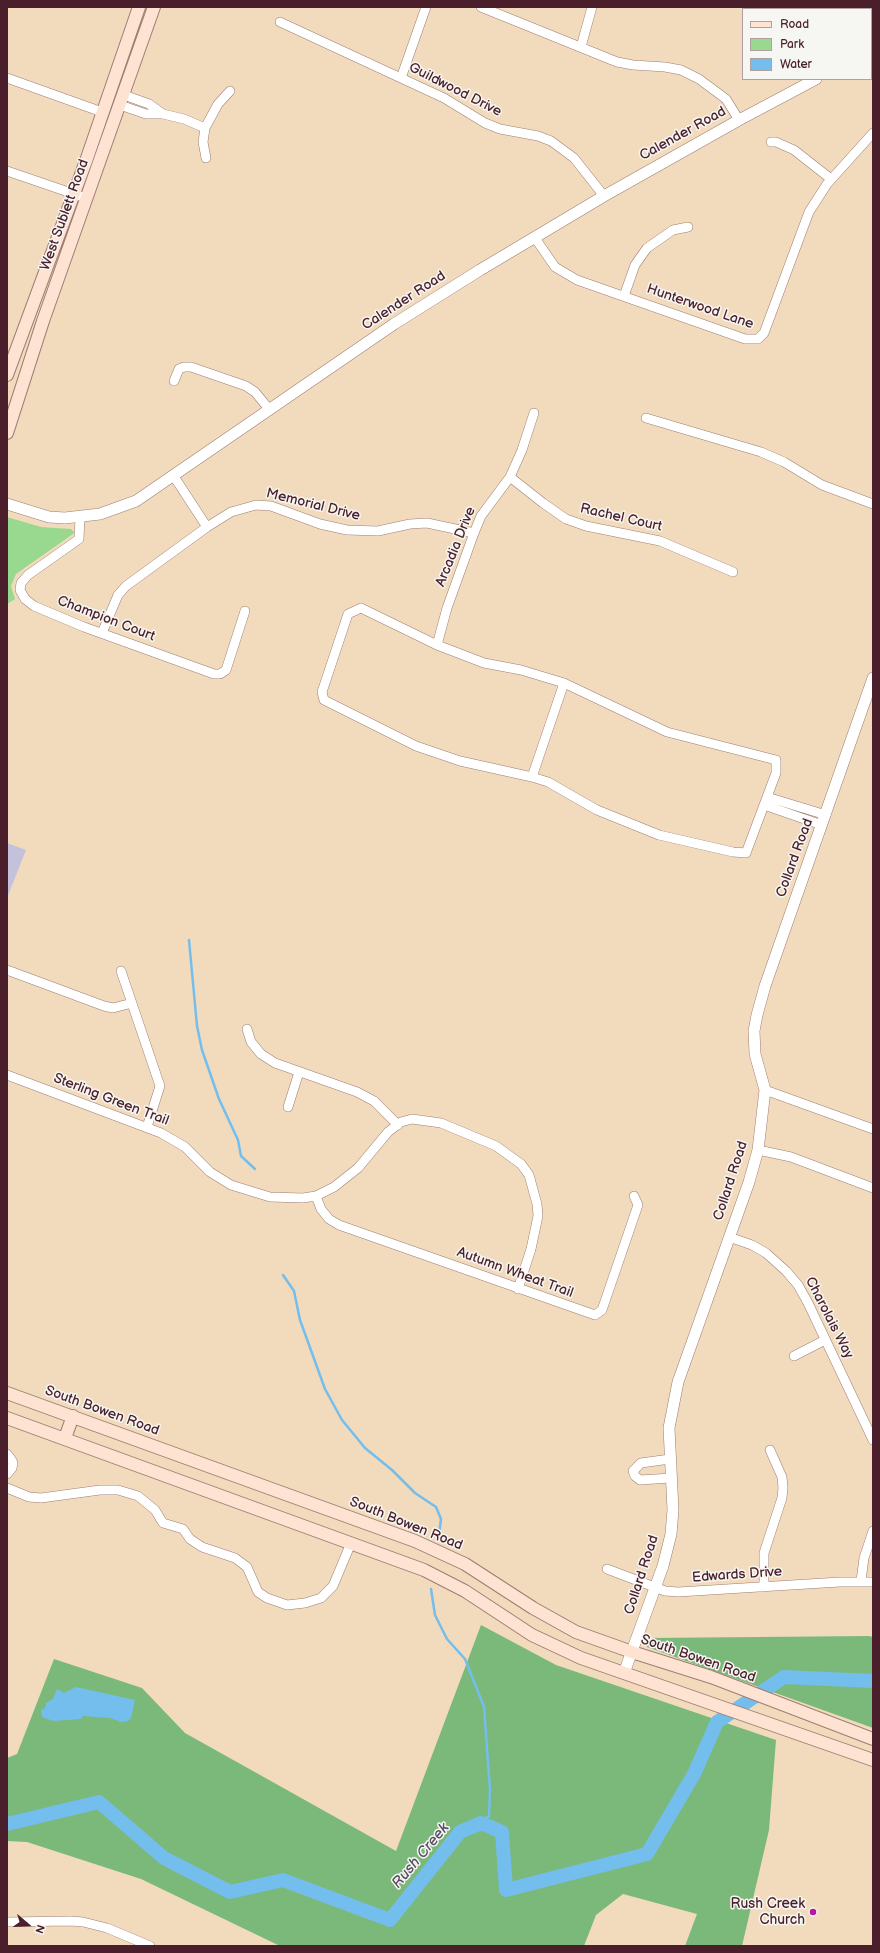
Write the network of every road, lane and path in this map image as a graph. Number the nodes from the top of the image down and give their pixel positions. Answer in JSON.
{"nodes":[{"id":1,"x":139,"y":7,"type":"edge"},
{"id":2,"x":154,"y":7,"type":"edge"},
{"id":3,"x":426,"y":7,"type":"edge"},
{"id":4,"x":481,"y":7,"type":"edge"},
{"id":5,"x":592,"y":7,"type":"edge"},
{"id":6,"x":280,"y":22,"type":"dead end"},
{"id":7,"x":580,"y":47,"type":"junction"},
{"id":8,"x":7,"y":78,"type":"edge"},
{"id":9,"x":401,"y":78,"type":"junction"},
{"id":10,"x":814,"y":80,"type":"edge"},
{"id":11,"x":230,"y":91,"type":"dead end"},
{"id":12,"x":122,"y":100,"type":"junction"},
{"id":13,"x":102,"y":112,"type":"junction"},
{"id":14,"x":739,"y":120,"type":"junction"},
{"id":15,"x":205,"y":128,"type":"junction"},
{"id":16,"x":873,"y":133,"type":"edge"},
{"id":17,"x":771,"y":142,"type":"dead end"},
{"id":18,"x":206,"y":158,"type":"dead end"},
{"id":19,"x":7,"y":171,"type":"edge"},
{"id":20,"x":831,"y":179,"type":"junction"},
{"id":21,"x":74,"y":194,"type":"junction"},
{"id":22,"x":604,"y":196,"type":"junction"},
{"id":23,"x":87,"y":198,"type":"junction"},
{"id":24,"x":688,"y":227,"type":"dead end"},
{"id":25,"x":535,"y":238,"type":"junction"},
{"id":26,"x":624,"y":296,"type":"junction"},
{"id":27,"x":7,"y":375,"type":"edge"},
{"id":28,"x":174,"y":381,"type":"dead end"},
{"id":29,"x":268,"y":409,"type":"junction"},
{"id":30,"x":534,"y":413,"type":"dead end"},
{"id":31,"x":646,"y":418,"type":"dead end"},
{"id":32,"x":7,"y":433,"type":"edge"},
{"id":33,"x":173,"y":475,"type":"junction"},
{"id":34,"x":510,"y":477,"type":"junction"},
{"id":35,"x":7,"y":504,"type":"edge"},
{"id":36,"x":873,"y":504,"type":"edge"},
{"id":37,"x":80,"y":518,"type":"junction"},
{"id":38,"x":207,"y":527,"type":"junction"},
{"id":39,"x":474,"y":533,"type":"junction"},
{"id":40,"x":733,"y":572,"type":"dead end"},
{"id":41,"x":245,"y":611,"type":"dead end"},
{"id":42,"x":102,"y":633,"type":"junction"},
{"id":43,"x":438,"y":645,"type":"junction"},
{"id":44,"x":873,"y":678,"type":"edge"},
{"id":45,"x":564,"y":683,"type":"junction"},
{"id":46,"x":532,"y":777,"type":"junction"},
{"id":47,"x":766,"y":801,"type":"junction"},
{"id":48,"x":824,"y":820,"type":"junction"},
{"id":49,"x":7,"y":970,"type":"edge"},
{"id":50,"x":121,"y":970,"type":"dead end"},
{"id":51,"x":132,"y":1003,"type":"junction"},
{"id":52,"x":247,"y":1029,"type":"dead end"},
{"id":53,"x":299,"y":1072,"type":"junction"},
{"id":54,"x":7,"y":1075,"type":"edge"},
{"id":55,"x":765,"y":1090,"type":"junction"},
{"id":56,"x":288,"y":1107,"type":"dead end"},
{"id":57,"x":398,"y":1125,"type":"junction"},
{"id":58,"x":147,"y":1127,"type":"junction"},
{"id":59,"x":873,"y":1129,"type":"edge"},
{"id":60,"x":758,"y":1150,"type":"junction"},
{"id":61,"x":873,"y":1188,"type":"edge"},
{"id":62,"x":316,"y":1196,"type":"junction"},
{"id":63,"x":634,"y":1196,"type":"dead end"},
{"id":64,"x":729,"y":1237,"type":"junction"},
{"id":65,"x":518,"y":1289,"type":"junction"},
{"id":66,"x":825,"y":1340,"type":"junction"},
{"id":67,"x":794,"y":1356,"type":"dead end"},
{"id":68,"x":7,"y":1393,"type":"edge"},
{"id":69,"x":73,"y":1416,"type":"junction"},
{"id":70,"x":7,"y":1418,"type":"edge"},
{"id":71,"x":65,"y":1438,"type":"junction"},
{"id":72,"x":873,"y":1440,"type":"edge"},
{"id":73,"x":770,"y":1450,"type":"dead end"},
{"id":74,"x":7,"y":1454,"type":"edge"},
{"id":75,"x":670,"y":1460,"type":"junction"},
{"id":76,"x":7,"y":1474,"type":"edge"},
{"id":77,"x":671,"y":1478,"type":"junction"},
{"id":78,"x":7,"y":1488,"type":"edge"},
{"id":79,"x":873,"y":1532,"type":"edge"},
{"id":80,"x":351,"y":1543,"type":"junction"},
{"id":81,"x":607,"y":1569,"type":"dead end"},
{"id":82,"x":860,"y":1581,"type":"junction"},
{"id":83,"x":873,"y":1582,"type":"edge"},
{"id":84,"x":655,"y":1587,"type":"junction"},
{"id":85,"x":764,"y":1587,"type":"junction"},
{"id":86,"x":632,"y":1652,"type":"junction"},
{"id":87,"x":624,"y":1673,"type":"junction"},
{"id":88,"x":834,"y":1724,"type":"junction"},
{"id":89,"x":873,"y":1739,"type":"edge"},
{"id":90,"x":826,"y":1745,"type":"junction"},
{"id":91,"x":872,"y":1761,"type":"edge"},
{"id":92,"x":7,"y":1922,"type":"edge"},
{"id":93,"x":150,"y":1946,"type":"edge"}],
"edges":[{"from":1,"to":13,"type":"main road","name":"West Sublett Road"},
{"from":2,"to":12,"type":"main road","name":"West Sublett Road"},
{"from":3,"to":9,"type":"street"},
{"from":4,"to":7,"type":"street"},
{"from":5,"to":7,"type":"street"},
{"from":6,"to":9,"type":"street","name":"Guildwood Drive"},
{"from":7,"to":14,"type":"street"},
{"from":8,"to":13,"type":"street"},
{"from":9,"to":22,"type":"street","name":"Guildwood Drive"},
{"from":10,"to":14,"type":"street","name":"Calender Road"},
{"from":11,"to":15,"type":"street"},
{"from":12,"to":15,"type":"street"},
{"from":12,"to":23,"type":"main road","name":"West Sublett Road"},
{"from":13,"to":21,"type":"main road","name":"West Sublett Road"},
{"from":14,"to":22,"type":"street","name":"Calender Road"},
{"from":15,"to":18,"type":"street"},
{"from":16,"to":20,"type":"street","name":"Hunterwood Lane"},
{"from":17,"to":20,"type":"street"},
{"from":19,"to":21,"type":"street"},
{"from":20,"to":26,"type":"street","name":"Hunterwood Lane"},
{"from":21,"to":23,"type":"street"},
{"from":21,"to":27,"type":"main road","name":"West Sublett Road"},
{"from":22,"to":25,"type":"street","name":"Calender Road"},
{"from":23,"to":32,"type":"main road","name":"West Sublett Road"},
{"from":24,"to":26,"type":"street"},
{"from":25,"to":26,"type":"street","name":"Hunterwood Lane"},
{"from":25,"to":29,"type":"street","name":"Calender Road"},
{"from":28,"to":29,"type":"street"},
{"from":29,"to":33,"type":"street","name":"Calender Road"},
{"from":30,"to":34,"type":"street","name":"Arcadia Drive"},
{"from":31,"to":36,"type":"street"},
{"from":33,"to":37,"type":"street","name":"Calender Road"},
{"from":33,"to":38,"type":"street"},
{"from":34,"to":39,"type":"street","name":"Arcadia Drive"},
{"from":34,"to":40,"type":"street","name":"Rachel Court"},
{"from":35,"to":37,"type":"street","name":"Calender Road"},
{"from":37,"to":42,"type":"street","name":"Champion Court"},
{"from":38,"to":39,"type":"street","name":"Memorial Drive"},
{"from":38,"to":42,"type":"street","name":"Memorial Drive"},
{"from":39,"to":43,"type":"street","name":"Arcadia Drive"},
{"from":41,"to":42,"type":"street","name":"Champion Court"},
{"from":43,"to":45,"type":"street"},
{"from":43,"to":46,"type":"street"},
{"from":44,"to":48,"type":"street","name":"Collard Road"},
{"from":45,"to":46,"type":"street"},
{"from":45,"to":47,"type":"street"},
{"from":46,"to":47,"type":"street"},
{"from":47,"to":48,"type":"street"},
{"from":48,"to":55,"type":"street","name":"Collard Road"},
{"from":49,"to":51,"type":"street"},
{"from":50,"to":51,"type":"street"},
{"from":51,"to":58,"type":"street"},
{"from":52,"to":53,"type":"street"},
{"from":53,"to":56,"type":"street"},
{"from":53,"to":57,"type":"street"},
{"from":54,"to":58,"type":"street","name":"Sterling Green Trail"},
{"from":55,"to":59,"type":"street"},
{"from":55,"to":60,"type":"street","name":"Collard Road"},
{"from":57,"to":62,"type":"street","name":"Sterling Green Trail"},
{"from":57,"to":65,"type":"street","name":"Sterling Green Trail"},
{"from":58,"to":62,"type":"street","name":"Sterling Green Trail"},
{"from":60,"to":61,"type":"street"},
{"from":60,"to":64,"type":"street","name":"Collard Road"},
{"from":62,"to":65,"type":"street","name":"Autumn Wheat Trail"},
{"from":63,"to":65,"type":"street","name":"Autumn Wheat Trail"},
{"from":64,"to":66,"type":"street","name":"Charolais Way"},
{"from":64,"to":75,"type":"street","name":"Collard Road"},
{"from":66,"to":67,"type":"street"},
{"from":66,"to":72,"type":"street","name":"Charolais Way"},
{"from":68,"to":69,"type":"main road","name":"South Bowen Road"},
{"from":69,"to":71,"type":"main road"},
{"from":69,"to":86,"type":"main road","name":"South Bowen Road"},
{"from":70,"to":71,"type":"main road"},
{"from":71,"to":80,"type":"main road"},
{"from":73,"to":85,"type":"street"},
{"from":74,"to":76,"type":"street"},
{"from":75,"to":77,"type":"street","name":"Collard Road"},
{"from":75,"to":77,"type":"street"},
{"from":77,"to":84,"type":"street","name":"Collard Road"},
{"from":78,"to":80,"type":"street"},
{"from":79,"to":82,"type":"street"},
{"from":80,"to":87,"type":"main road"},
{"from":81,"to":84,"type":"street","name":"Edwards Drive"},
{"from":82,"to":83,"type":"street","name":"Edwards Drive"},
{"from":82,"to":85,"type":"street","name":"Edwards Drive"},
{"from":84,"to":85,"type":"street","name":"Edwards Drive"},
{"from":84,"to":86,"type":"street","name":"Collard Road"},
{"from":86,"to":87,"type":"street","name":"Collard Road"},
{"from":86,"to":88,"type":"main road","name":"South Bowen Road"},
{"from":87,"to":90,"type":"main road"},
{"from":88,"to":89,"type":"main road","name":"South Bowen Road"},
{"from":88,"to":90,"type":"main road"},
{"from":90,"to":91,"type":"main road"},
{"from":92,"to":93,"type":"street"}]}
